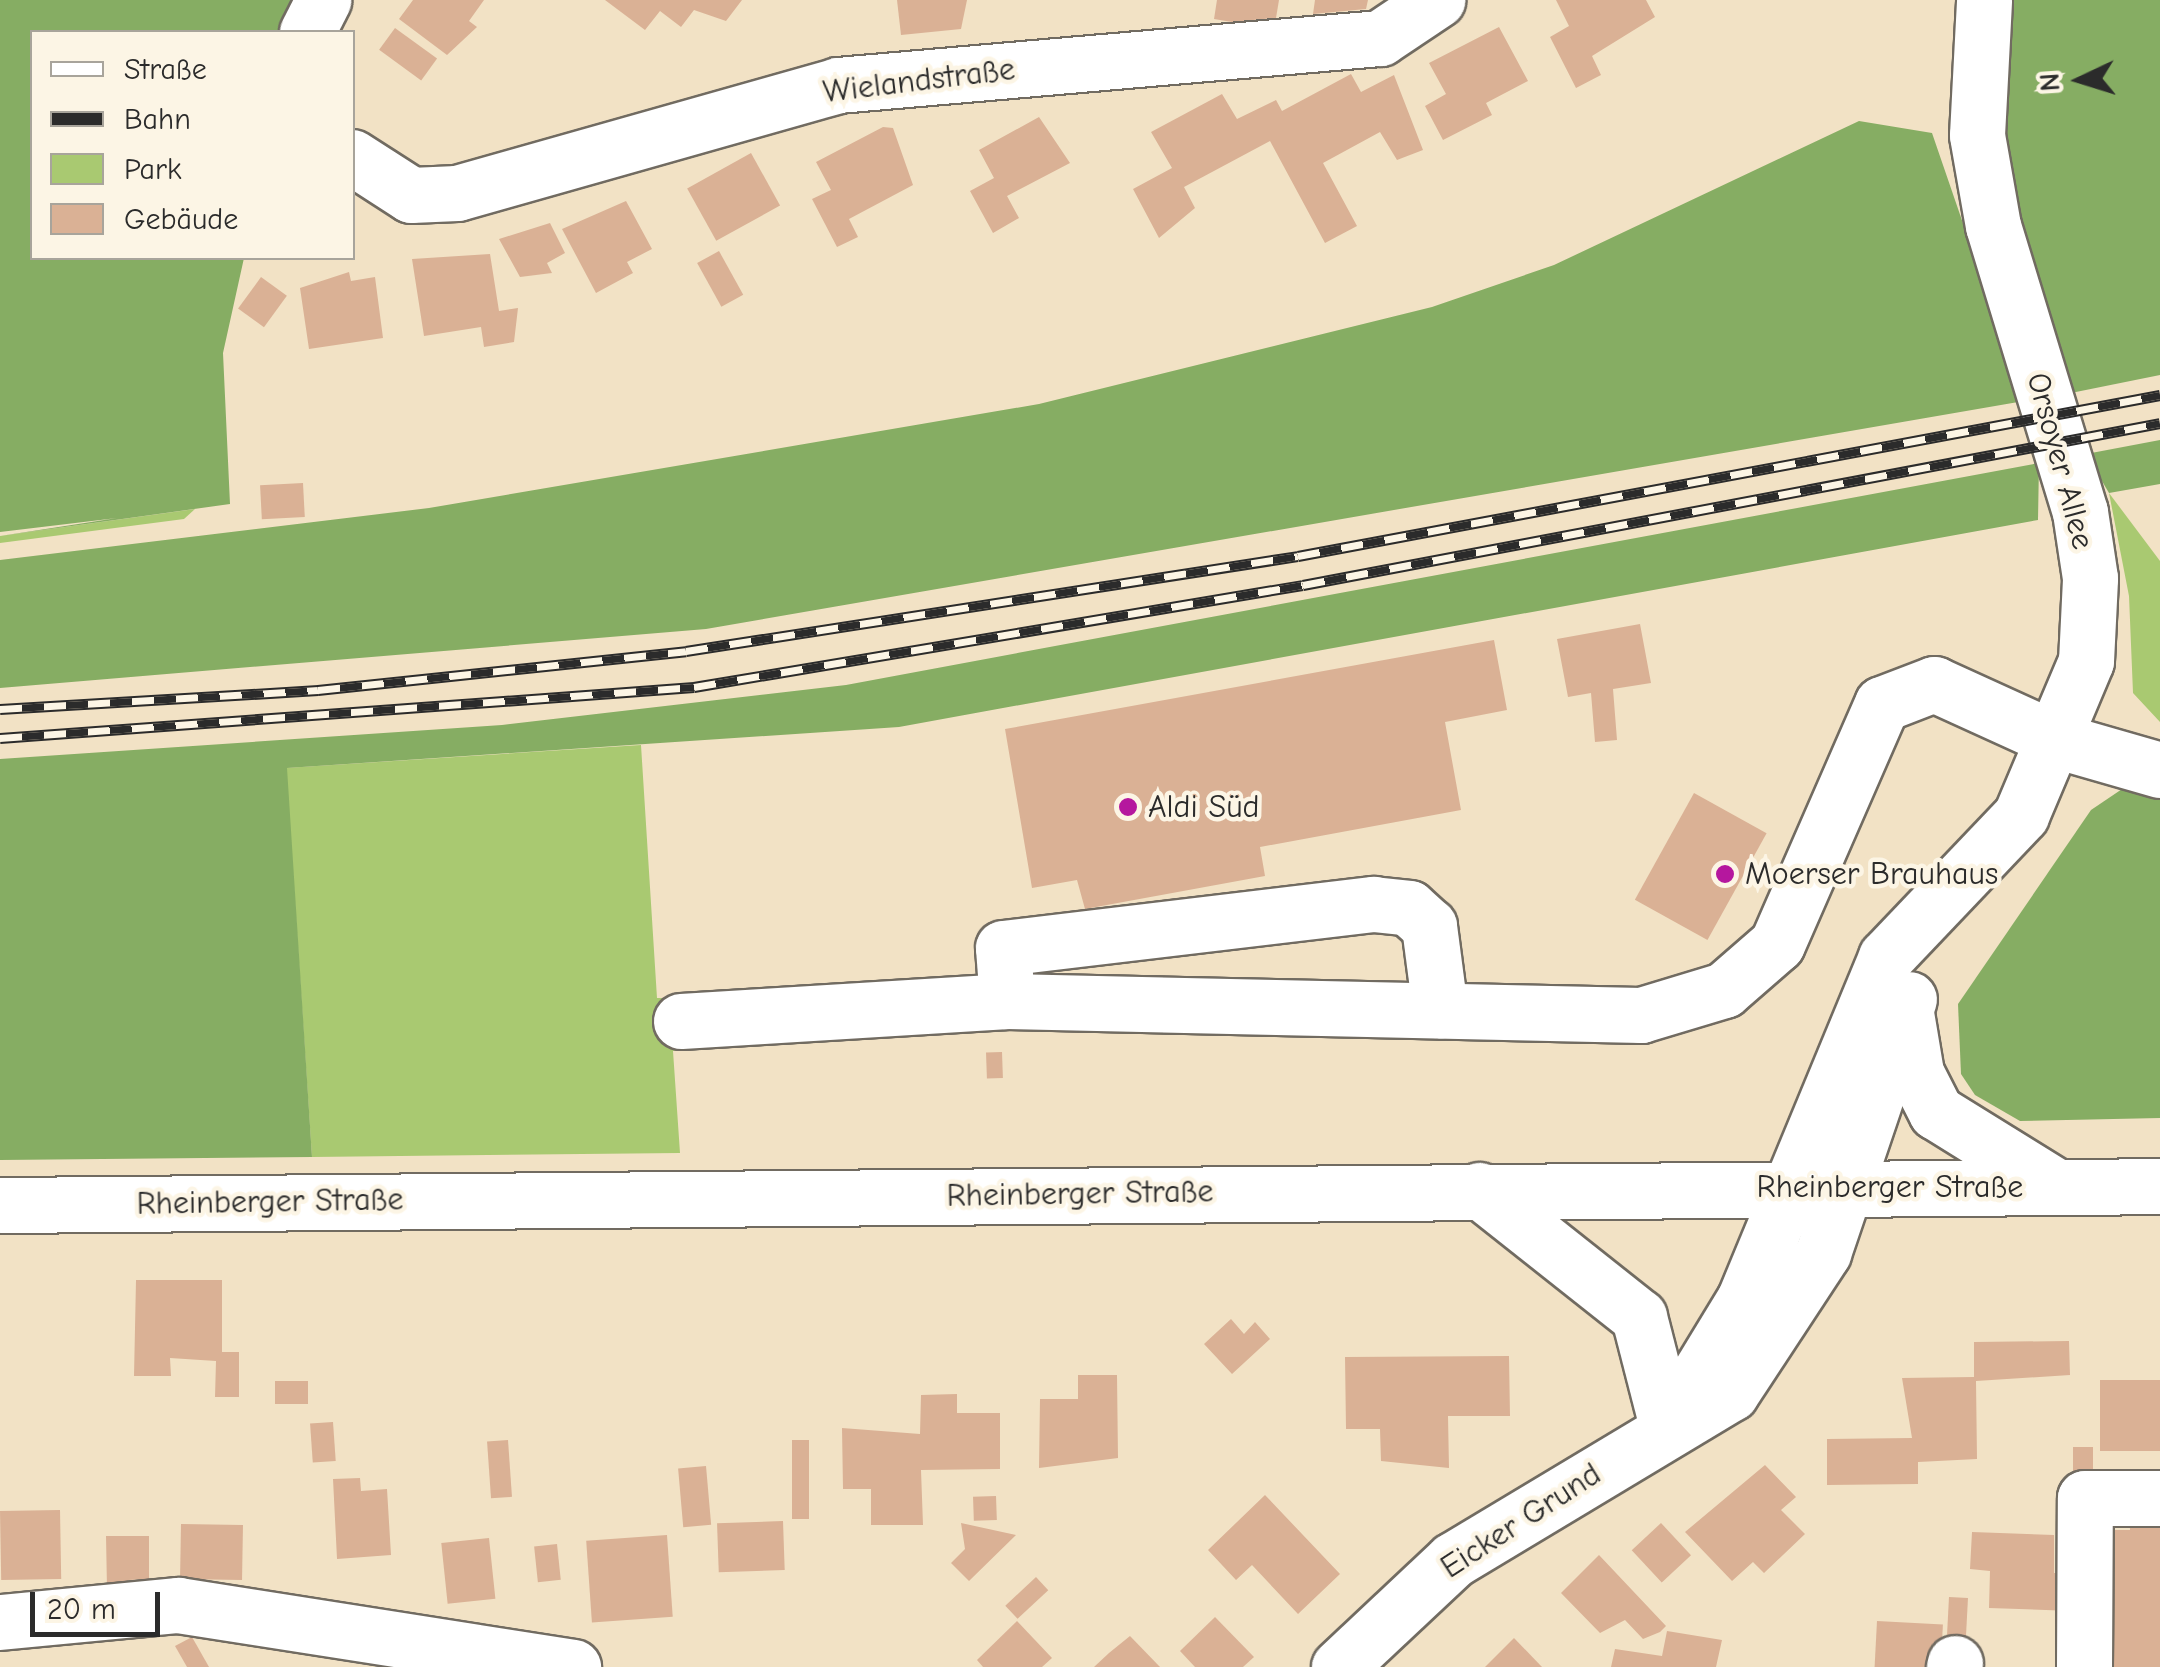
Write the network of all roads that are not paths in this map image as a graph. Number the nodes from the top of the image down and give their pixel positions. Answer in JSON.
{"nodes":[{"id":1,"x":323,"y":0,"type":"edge"},
{"id":2,"x":1437,"y":0,"type":"edge"},
{"id":3,"x":1984,"y":0,"type":"edge"},
{"id":4,"x":308,"y":30,"type":"edge"},
{"id":5,"x":355,"y":160,"type":"edge"},
{"id":6,"x":2060,"y":742,"type":"junction"},
{"id":7,"x":2160,"y":770,"type":"edge"},
{"id":8,"x":1956,"y":891,"type":"junction"},
{"id":9,"x":1007,"y":1002,"type":"junction"},
{"id":10,"x":1905,"y":1007,"type":"junction"},
{"id":11,"x":1440,"y":1010,"type":"junction"},
{"id":12,"x":680,"y":1021,"type":"dead end"},
{"id":13,"x":1846,"y":1186,"type":"junction"},
{"id":14,"x":2057,"y":1186,"type":"junction"},
{"id":15,"x":2160,"y":1186,"type":"edge"},
{"id":16,"x":1785,"y":1187,"type":"junction"},
{"id":17,"x":1480,"y":1190,"type":"junction"},
{"id":18,"x":0,"y":1205,"type":"edge"},
{"id":19,"x":1667,"y":1426,"type":"junction"},
{"id":20,"x":2160,"y":1498,"type":"edge"},
{"id":21,"x":0,"y":1622,"type":"edge"},
{"id":22,"x":573,"y":1667,"type":"edge"},
{"id":23,"x":1338,"y":1667,"type":"edge"},
{"id":24,"x":2084,"y":1667,"type":"edge"}],
"edges":[{"from":1,"to":4,"type":"street"},
{"from":2,"to":5,"type":"street","name":"Wielandstraße"},
{"from":3,"to":6,"type":"street","name":"Orsoyer Allee"},
{"from":6,"to":7,"type":"street"},
{"from":6,"to":8,"type":"street","name":"Orsoyer Allee"},
{"from":6,"to":11,"type":"street"},
{"from":8,"to":10,"type":"street","name":"Orsoyer Allee"},
{"from":8,"to":16,"type":"street","name":"Orsoyer Allee"},
{"from":9,"to":11,"type":"street"},
{"from":9,"to":11,"type":"street"},
{"from":9,"to":12,"type":"street"},
{"from":10,"to":13,"type":"street","name":"Orsoyer Allee"},
{"from":10,"to":14,"type":"street"},
{"from":13,"to":14,"type":"street","name":"Rheinberger Straße"},
{"from":13,"to":16,"type":"street","name":"Rheinberger Straße"},
{"from":13,"to":19,"type":"street","name":"Eicker Grund"},
{"from":14,"to":15,"type":"street","name":"Rheinberger Straße"},
{"from":16,"to":17,"type":"street","name":"Rheinberger Straße"},
{"from":16,"to":19,"type":"street","name":"Eicker Grund"},
{"from":17,"to":18,"type":"street","name":"Rheinberger Straße"},
{"from":17,"to":19,"type":"street"},
{"from":19,"to":23,"type":"street","name":"Eicker Grund"},
{"from":20,"to":24,"type":"street"},
{"from":21,"to":22,"type":"street"}]}
